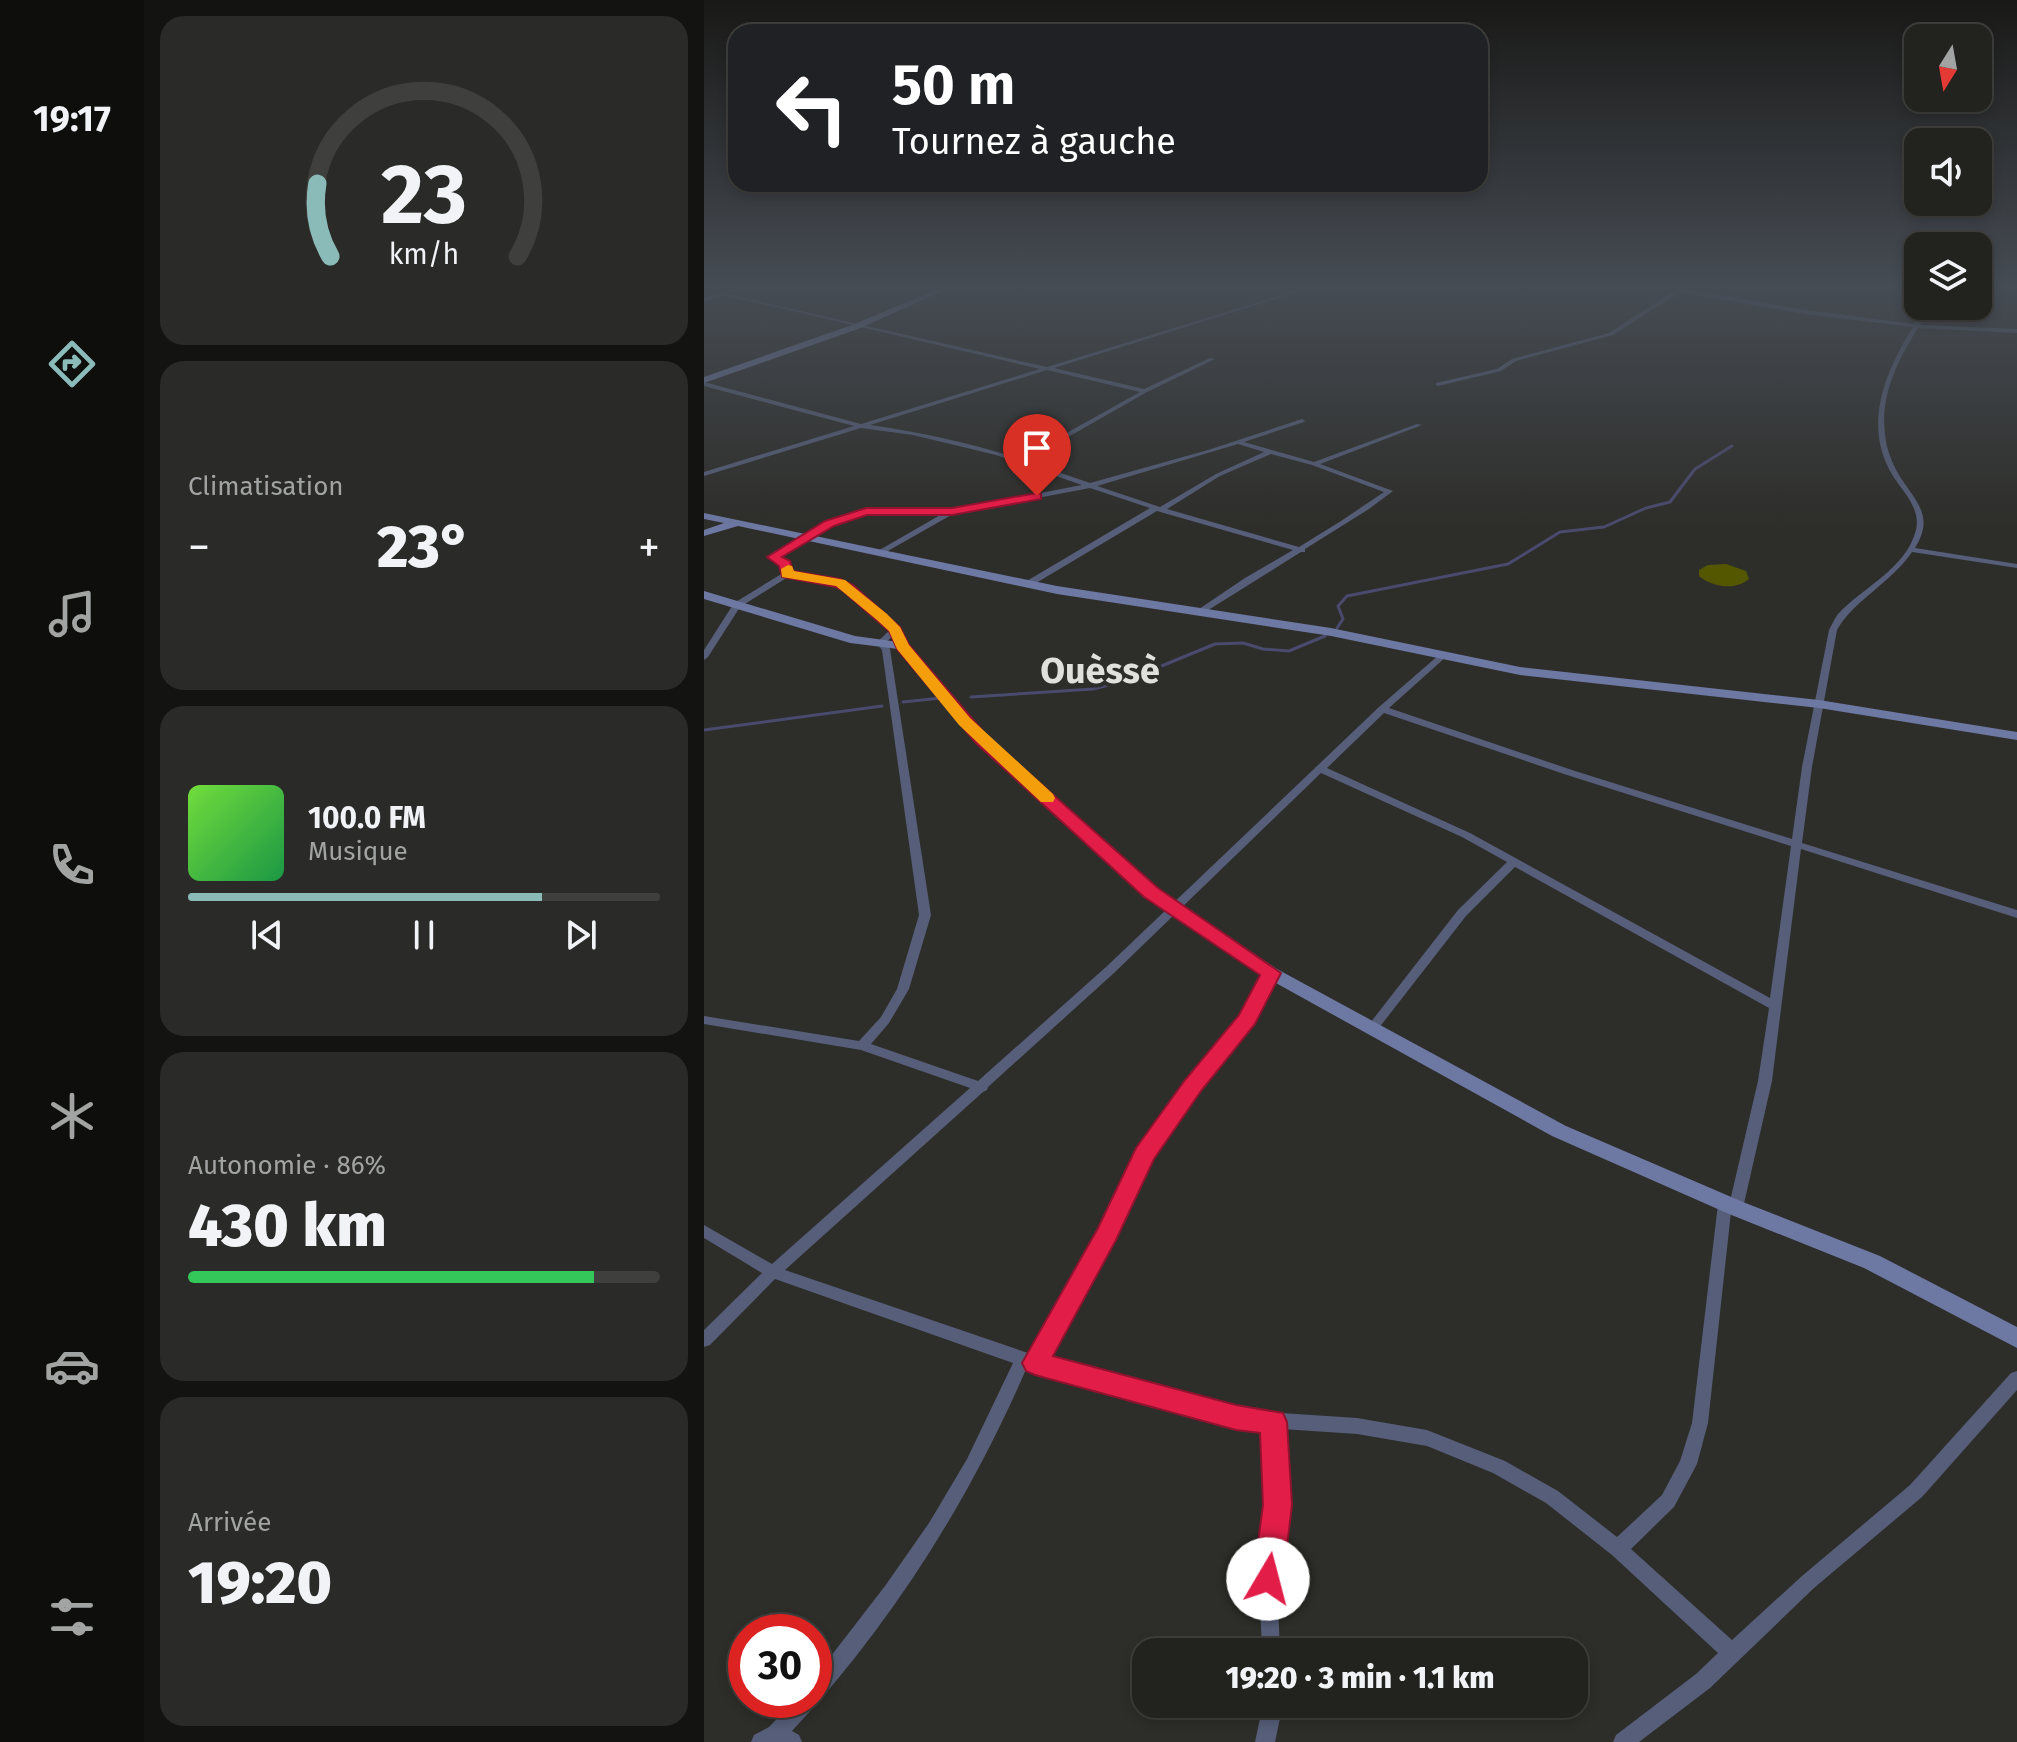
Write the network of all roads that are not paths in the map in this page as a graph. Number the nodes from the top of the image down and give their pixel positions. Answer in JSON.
{"nodes":[{"id":1,"x":744,"y":367,"type":"edge"},
{"id":2,"x":1050,"y":367,"type":"edge"},
{"id":3,"x":1051,"y":367,"type":"edge"},
{"id":4,"x":1195,"y":367,"type":"edge"},
{"id":5,"x":1503,"y":367,"type":"edge"},
{"id":6,"x":1893,"y":367,"type":"edge"},
{"id":7,"x":704,"y":382,"type":"edge"},
{"id":8,"x":1438,"y":384,"type":"dead end"},
{"id":9,"x":1145,"y":391,"type":"junction"},
{"id":10,"x":1302,"y":421,"type":"dead end"},
{"id":11,"x":1419,"y":425,"type":"dead end"},
{"id":12,"x":862,"y":426,"type":"junction"},
{"id":13,"x":1238,"y":442,"type":"junction"},
{"id":14,"x":1271,"y":452,"type":"junction"},
{"id":15,"x":1022,"y":461,"type":"junction"},
{"id":16,"x":1314,"y":464,"type":"junction"},
{"id":17,"x":704,"y":474,"type":"edge"},
{"id":18,"x":1088,"y":486,"type":"junction"},
{"id":19,"x":1158,"y":509,"type":"junction"},
{"id":20,"x":952,"y":512,"type":"junction"},
{"id":21,"x":704,"y":516,"type":"edge"},
{"id":22,"x":735,"y":523,"type":"junction"},
{"id":23,"x":704,"y":533,"type":"edge"},
{"id":24,"x":801,"y":538,"type":"junction"},
{"id":25,"x":1302,"y":550,"type":"junction"},
{"id":26,"x":1912,"y":550,"type":"junction"},
{"id":27,"x":879,"y":554,"type":"junction"},
{"id":28,"x":2017,"y":566,"type":"edge"},
{"id":29,"x":787,"y":574,"type":"junction"},
{"id":30,"x":1028,"y":584,"type":"junction"},
{"id":31,"x":704,"y":595,"type":"edge"},
{"id":32,"x":737,"y":605,"type":"junction"},
{"id":33,"x":1202,"y":611,"type":"junction"},
{"id":34,"x":899,"y":638,"type":"junction"},
{"id":35,"x":880,"y":643,"type":"junction"},
{"id":36,"x":1443,"y":656,"type":"junction"},
{"id":37,"x":704,"y":657,"type":"edge"},
{"id":38,"x":1819,"y":704,"type":"junction"},
{"id":39,"x":1382,"y":709,"type":"junction"},
{"id":40,"x":2017,"y":736,"type":"edge"},
{"id":41,"x":1321,"y":769,"type":"junction"},
{"id":42,"x":1799,"y":845,"type":"junction"},
{"id":43,"x":1515,"y":861,"type":"junction"},
{"id":44,"x":1174,"y":908,"type":"junction"},
{"id":45,"x":2017,"y":914,"type":"edge"},
{"id":46,"x":1271,"y":973,"type":"junction"},
{"id":47,"x":1774,"y":1006,"type":"junction"},
{"id":48,"x":704,"y":1020,"type":"edge"},
{"id":49,"x":1371,"y":1030,"type":"junction"},
{"id":50,"x":862,"y":1046,"type":"junction"},
{"id":51,"x":982,"y":1087,"type":"junction"},
{"id":52,"x":1730,"y":1206,"type":"junction"},
{"id":53,"x":704,"y":1231,"type":"edge"},
{"id":54,"x":773,"y":1272,"type":"junction"},
{"id":55,"x":2017,"y":1338,"type":"edge"},
{"id":56,"x":704,"y":1340,"type":"edge"},
{"id":57,"x":1029,"y":1361,"type":"junction"},
{"id":58,"x":2017,"y":1378,"type":"edge"},
{"id":59,"x":1273,"y":1422,"type":"junction"},
{"id":60,"x":1618,"y":1549,"type":"junction"},
{"id":61,"x":1270,"y":1638,"type":"edge"},
{"id":62,"x":1732,"y":1653,"type":"junction"},
{"id":63,"x":832,"y":1669,"type":"edge"},
{"id":64,"x":793,"y":1718,"type":"edge"},
{"id":65,"x":1270,"y":1718,"type":"edge"},
{"id":66,"x":776,"y":1739,"type":"edge"},
{"id":67,"x":1265,"y":1742,"type":"edge"},
{"id":68,"x":1623,"y":1742,"type":"edge"}],
"edges":[{"from":1,"to":7,"type":"street"},
{"from":2,"to":12,"type":"street"},
{"from":3,"to":9,"type":"street"},
{"from":4,"to":9,"type":"street"},
{"from":5,"to":8,"type":"street"},
{"from":6,"to":26,"type":"street"},
{"from":7,"to":12,"type":"street"},
{"from":9,"to":15,"type":"street"},
{"from":10,"to":13,"type":"street"},
{"from":11,"to":16,"type":"street"},
{"from":12,"to":15,"type":"street"},
{"from":12,"to":17,"type":"street"},
{"from":13,"to":14,"type":"street"},
{"from":13,"to":18,"type":"street"},
{"from":14,"to":16,"type":"street"},
{"from":14,"to":19,"type":"street"},
{"from":15,"to":18,"type":"street"},
{"from":16,"to":25,"type":"street"},
{"from":18,"to":19,"type":"street"},
{"from":18,"to":20,"type":"street"},
{"from":19,"to":25,"type":"street"},
{"from":19,"to":30,"type":"street"},
{"from":20,"to":24,"type":"street"},
{"from":20,"to":27,"type":"street"},
{"from":21,"to":22,"type":"street"},
{"from":22,"to":23,"type":"street"},
{"from":22,"to":24,"type":"street"},
{"from":24,"to":27,"type":"street"},
{"from":24,"to":29,"type":"street"},
{"from":25,"to":33,"type":"street"},
{"from":26,"to":28,"type":"street"},
{"from":26,"to":38,"type":"street"},
{"from":27,"to":30,"type":"street"},
{"from":29,"to":32,"type":"street"},
{"from":29,"to":34,"type":"street"},
{"from":30,"to":33,"type":"street"},
{"from":31,"to":32,"type":"street"},
{"from":32,"to":35,"type":"street"},
{"from":32,"to":37,"type":"street"},
{"from":33,"to":36,"type":"street"},
{"from":34,"to":35,"type":"street"},
{"from":34,"to":44,"type":"street"},
{"from":35,"to":50,"type":"street"},
{"from":36,"to":38,"type":"street"},
{"from":36,"to":39,"type":"street"},
{"from":38,"to":40,"type":"street"},
{"from":38,"to":42,"type":"street"},
{"from":39,"to":41,"type":"street"},
{"from":39,"to":42,"type":"street"},
{"from":41,"to":43,"type":"street"},
{"from":41,"to":44,"type":"street"},
{"from":42,"to":45,"type":"street"},
{"from":42,"to":47,"type":"street"},
{"from":43,"to":47,"type":"street"},
{"from":43,"to":49,"type":"street"},
{"from":44,"to":46,"type":"street"},
{"from":44,"to":51,"type":"street"},
{"from":46,"to":49,"type":"street"},
{"from":46,"to":57,"type":"street"},
{"from":47,"to":52,"type":"street"},
{"from":48,"to":50,"type":"street"},
{"from":49,"to":52,"type":"street"},
{"from":50,"to":51,"type":"street"},
{"from":51,"to":54,"type":"street"},
{"from":52,"to":55,"type":"street"},
{"from":52,"to":60,"type":"street"},
{"from":53,"to":54,"type":"street"},
{"from":54,"to":56,"type":"street"},
{"from":54,"to":57,"type":"street"},
{"from":57,"to":59,"type":"street"},
{"from":57,"to":63,"type":"street"},
{"from":58,"to":62,"type":"street"},
{"from":59,"to":60,"type":"street"},
{"from":59,"to":61,"type":"street"},
{"from":60,"to":62,"type":"street"},
{"from":62,"to":68,"type":"street"},
{"from":64,"to":66,"type":"street"},
{"from":65,"to":67,"type":"street"}]}
